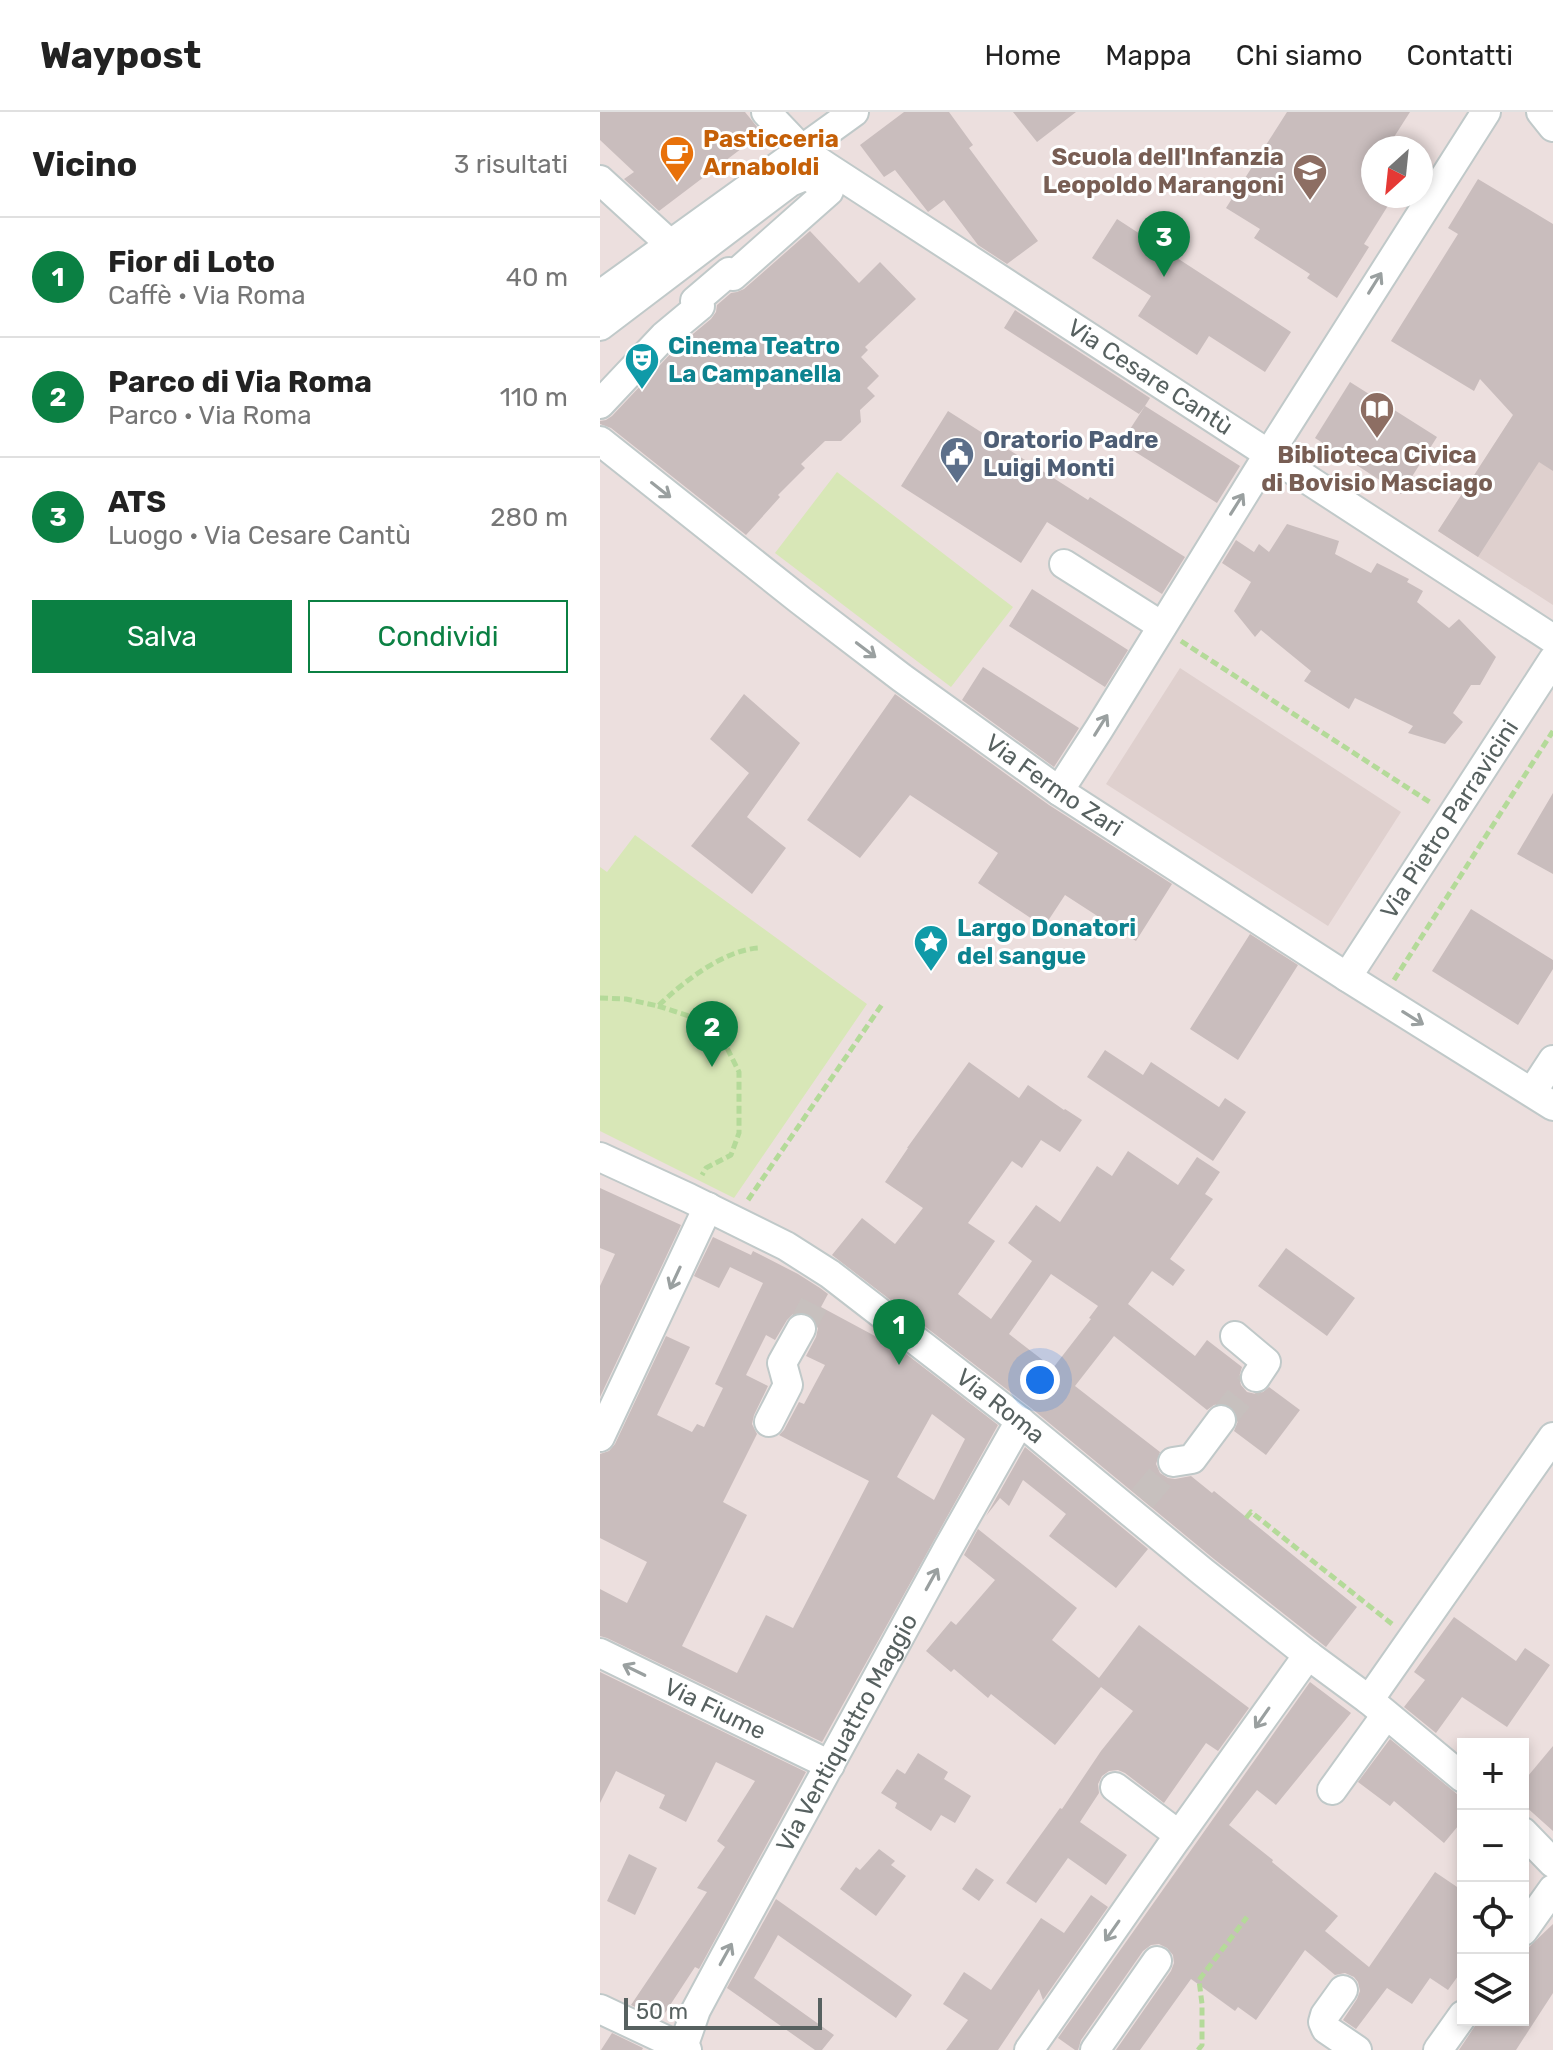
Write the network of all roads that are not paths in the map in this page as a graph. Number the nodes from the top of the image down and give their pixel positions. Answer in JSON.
{"nodes":[{"id":1,"x":766,"y":112,"type":"edge"},
{"id":2,"x":854,"y":112,"type":"edge"},
{"id":3,"x":1486,"y":112,"type":"edge"},
{"id":4,"x":1541,"y":112,"type":"edge"},
{"id":5,"x":1553,"y":127,"type":"edge"},
{"id":6,"x":803,"y":151,"type":"junction"},
{"id":7,"x":600,"y":180,"type":"edge"},
{"id":8,"x":670,"y":244,"type":"junction"},
{"id":9,"x":600,"y":295,"type":"edge"},
{"id":10,"x":600,"y":326,"type":"edge"},
{"id":11,"x":600,"y":404,"type":"edge"},
{"id":12,"x":600,"y":441,"type":"edge"},
{"id":13,"x":1268,"y":455,"type":"junction"},
{"id":14,"x":1064,"y":564,"type":"dead end"},
{"id":15,"x":1168,"y":631,"type":"junction"},
{"id":16,"x":1553,"y":639,"type":"edge"},
{"id":17,"x":1553,"y":660,"type":"edge"},
{"id":18,"x":1059,"y":791,"type":"junction"},
{"id":19,"x":1347,"y":977,"type":"junction"},
{"id":20,"x":1553,"y":1060,"type":"edge"},
{"id":21,"x":1543,"y":1099,"type":"edge"},
{"id":22,"x":600,"y":1157,"type":"edge"},
{"id":23,"x":699,"y":1203,"type":"junction"},
{"id":24,"x":801,"y":1329,"type":"tunnel mouth"},
{"id":25,"x":1235,"y":1336,"type":"dead end"},
{"id":26,"x":1256,"y":1377,"type":"dead end"},
{"id":27,"x":1221,"y":1420,"type":"tunnel mouth"},
{"id":28,"x":1020,"y":1421,"type":"junction"},
{"id":29,"x":769,"y":1422,"type":"dead end"},
{"id":30,"x":600,"y":1437,"type":"edge"},
{"id":31,"x":1553,"y":1437,"type":"edge"},
{"id":32,"x":1173,"y":1462,"type":"tunnel mouth"},
{"id":33,"x":600,"y":1653,"type":"edge"},
{"id":34,"x":1308,"y":1655,"type":"junction"},
{"id":35,"x":1377,"y":1708,"type":"junction"},
{"id":36,"x":830,"y":1765,"type":"junction"},
{"id":37,"x":1457,"y":1773,"type":"edge"},
{"id":38,"x":1115,"y":1787,"type":"dead end"},
{"id":39,"x":1332,"y":1790,"type":"dead end"},
{"id":40,"x":1179,"y":1835,"type":"junction"},
{"id":41,"x":1529,"y":1838,"type":"edge"},
{"id":42,"x":1553,"y":1863,"type":"edge"},
{"id":43,"x":1553,"y":1889,"type":"edge"},
{"id":44,"x":1529,"y":1923,"type":"edge"},
{"id":45,"x":1157,"y":1961,"type":"dead end"},
{"id":46,"x":1343,"y":1990,"type":"dead end"},
{"id":47,"x":600,"y":2009,"type":"edge"},
{"id":48,"x":1457,"y":2023,"type":"edge"},
{"id":49,"x":1041,"y":2046,"type":"edge"},
{"id":50,"x":684,"y":2049,"type":"edge"},
{"id":51,"x":1095,"y":2050,"type":"edge"},
{"id":52,"x":1357,"y":2050,"type":"edge"},
{"id":53,"x":1438,"y":2050,"type":"edge"}],
"edges":[{"from":1,"to":6,"type":"street","name":"Via Cesare Cantù"},
{"from":2,"to":6,"type":"street"},
{"from":13,"to":3,"type":"street","one_way":true},
{"from":4,"to":5,"type":"street"},
{"from":6,"to":8,"type":"street"},
{"from":6,"to":13,"type":"street","name":"Via Cesare Cantù"},
{"from":7,"to":8,"type":"street"},
{"from":8,"to":9,"type":"street"},
{"from":10,"to":11,"type":"street"},
{"from":12,"to":18,"type":"street","name":"Via Fermo Zari","one_way":true},
{"from":15,"to":13,"type":"street","one_way":true},
{"from":13,"to":16,"type":"street","name":"Via Cesare Cantù"},
{"from":14,"to":15,"type":"street"},
{"from":18,"to":15,"type":"street","one_way":true},
{"from":17,"to":19,"type":"street","name":"Via Pietro Parravicini"},
{"from":18,"to":19,"type":"street","name":"Via Fermo Zari"},
{"from":19,"to":21,"type":"street","name":"Via Fermo Zari","one_way":true},
{"from":20,"to":21,"type":"street","name":"Via Fermo Zari"},
{"from":22,"to":23,"type":"street","name":"Via Roma"},
{"from":23,"to":28,"type":"street","name":"Via Roma"},
{"from":23,"to":30,"type":"street","one_way":true},
{"from":24,"to":29,"type":"street"},
{"from":25,"to":26,"type":"street"},
{"from":27,"to":32,"type":"street"},
{"from":28,"to":34,"type":"street","name":"Via Roma"},
{"from":36,"to":28,"type":"street","name":"Via Ventiquattro Maggio","one_way":true},
{"from":31,"to":35,"type":"street"},
{"from":36,"to":33,"type":"street","name":"Via Fiume","one_way":true},
{"from":34,"to":35,"type":"street","name":"Via Roma"},
{"from":34,"to":40,"type":"street","one_way":true},
{"from":35,"to":37,"type":"street","name":"Via Roma"},
{"from":35,"to":39,"type":"street"},
{"from":50,"to":36,"type":"street","name":"Via Ventiquattro Maggio","one_way":true},
{"from":38,"to":40,"type":"street"},
{"from":40,"to":49,"type":"street","one_way":true},
{"from":41,"to":42,"type":"street"},
{"from":43,"to":44,"type":"street"},
{"from":45,"to":51,"type":"street"},
{"from":46,"to":52,"type":"street"},
{"from":47,"to":50,"type":"street"},
{"from":48,"to":53,"type":"street"}]}
